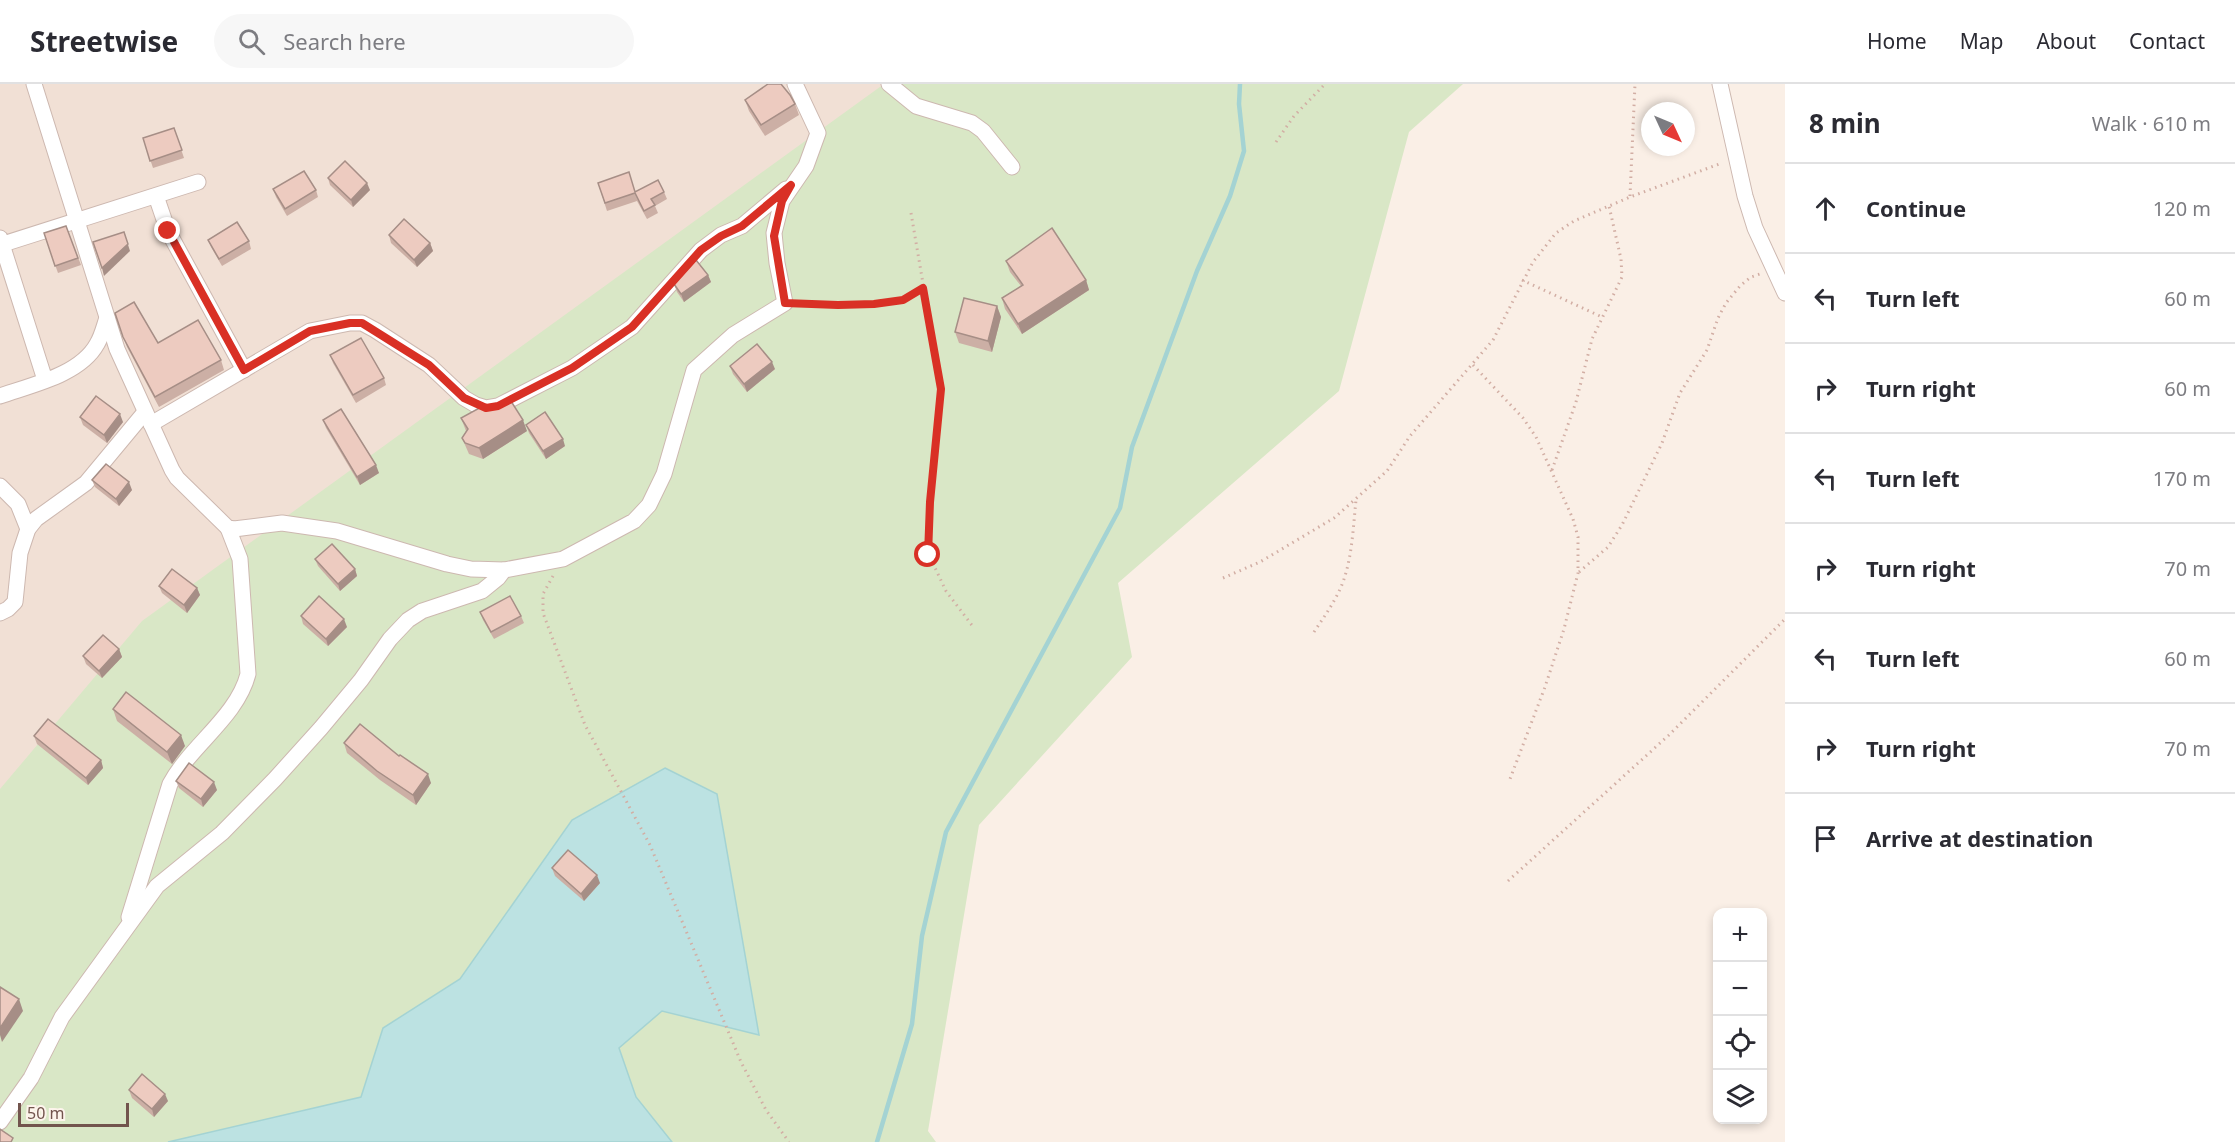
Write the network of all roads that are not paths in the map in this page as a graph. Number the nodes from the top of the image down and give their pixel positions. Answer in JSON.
{"nodes":[{"id":1,"x":34,"y":84,"type":"edge"},
{"id":2,"x":795,"y":84,"type":"edge"},
{"id":3,"x":889,"y":84,"type":"edge"},
{"id":4,"x":1720,"y":84,"type":"edge"},
{"id":5,"x":1012,"y":167,"type":"dead end"},
{"id":6,"x":198,"y":182,"type":"dead end"},
{"id":7,"x":791,"y":185,"type":"junction"},
{"id":8,"x":156,"y":196,"type":"junction"},
{"id":9,"x":76,"y":221,"type":"junction"},
{"id":10,"x":1,"y":242,"type":"edge"},
{"id":11,"x":1785,"y":293,"type":"edge"},
{"id":12,"x":107,"y":318,"type":"junction"},
{"id":13,"x":244,"y":370,"type":"junction"},
{"id":14,"x":45,"y":380,"type":"junction"},
{"id":15,"x":0,"y":396,"type":"edge"},
{"id":16,"x":148,"y":418,"type":"junction"},
{"id":17,"x":0,"y":486,"type":"edge"},
{"id":18,"x":228,"y":528,"type":"junction"},
{"id":19,"x":28,"y":529,"type":"junction"},
{"id":20,"x":504,"y":570,"type":"junction"},
{"id":21,"x":0,"y":613,"type":"edge"},
{"id":22,"x":125,"y":928,"type":"junction"},
{"id":23,"x":0,"y":1122,"type":"edge"}],
"edges":[{"from":1,"to":9,"type":"street"},
{"from":2,"to":7,"type":"street"},
{"from":3,"to":5,"type":"street"},
{"from":4,"to":11,"type":"street"},
{"from":6,"to":8,"type":"street"},
{"from":7,"to":13,"type":"street"},
{"from":7,"to":20,"type":"street"},
{"from":8,"to":9,"type":"street"},
{"from":8,"to":13,"type":"street"},
{"from":9,"to":10,"type":"street"},
{"from":9,"to":12,"type":"street"},
{"from":10,"to":14,"type":"street"},
{"from":12,"to":14,"type":"street"},
{"from":12,"to":16,"type":"street"},
{"from":13,"to":16,"type":"street"},
{"from":14,"to":15,"type":"street"},
{"from":16,"to":18,"type":"street"},
{"from":16,"to":19,"type":"street"},
{"from":17,"to":19,"type":"street"},
{"from":18,"to":20,"type":"street"},
{"from":18,"to":22,"type":"street"},
{"from":19,"to":21,"type":"street"},
{"from":20,"to":22,"type":"street"},
{"from":22,"to":23,"type":"street"}]}
